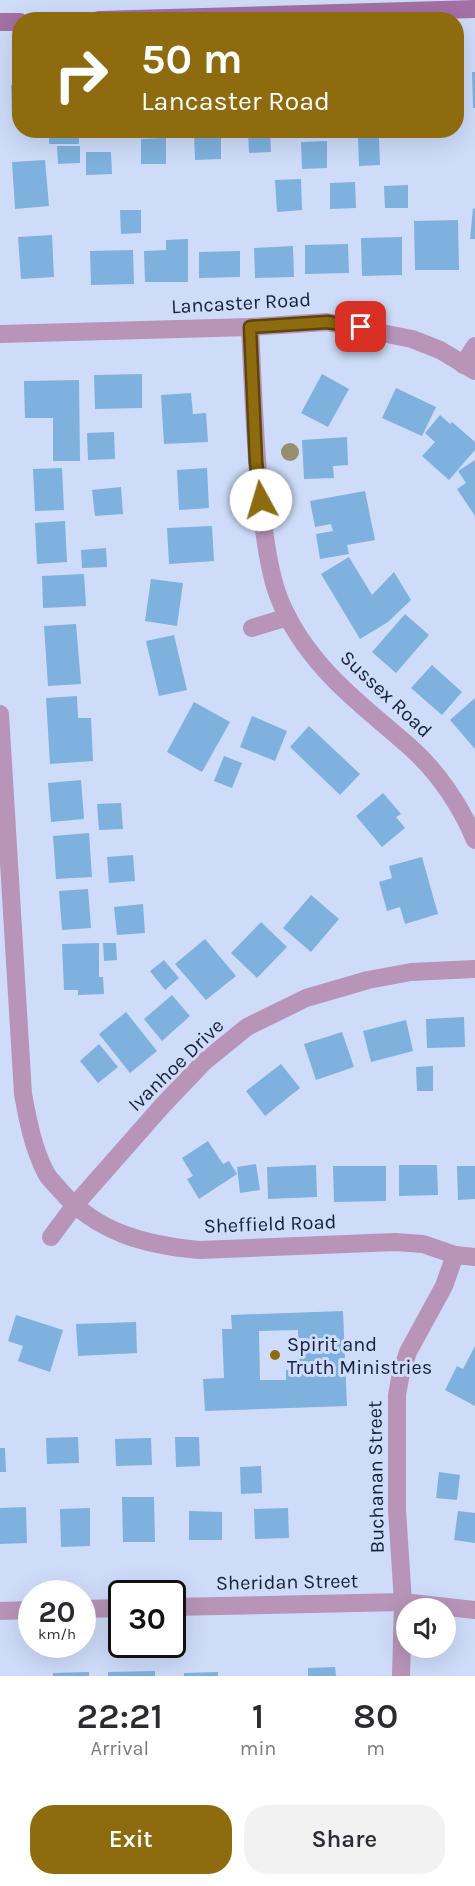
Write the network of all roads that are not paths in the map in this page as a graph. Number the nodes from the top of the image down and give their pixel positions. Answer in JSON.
{"nodes":[{"id":1,"x":469,"y":6,"type":"edge"},
{"id":2,"x":310,"y":12,"type":"edge"},
{"id":3,"x":250,"y":327,"type":"junction"},
{"id":4,"x":0,"y":334,"type":"edge"},
{"id":5,"x":475,"y":346,"type":"edge"},
{"id":6,"x":469,"y":368,"type":"edge"},
{"id":7,"x":288,"y":617,"type":"junction"},
{"id":8,"x":252,"y":628,"type":"dead end"},
{"id":9,"x":0,"y":714,"type":"edge"},
{"id":10,"x":475,"y":840,"type":"edge"},
{"id":11,"x":475,"y":969,"type":"edge"},
{"id":12,"x":74,"y":1206,"type":"junction"},
{"id":13,"x":51,"y":1237,"type":"dead end"},
{"id":14,"x":455,"y":1254,"type":"junction"},
{"id":15,"x":475,"y":1257,"type":"edge"},
{"id":16,"x":403,"y":1598,"type":"edge"},
{"id":17,"x":396,"y":1602,"type":"edge"},
{"id":18,"x":186,"y":1607,"type":"edge"},
{"id":19,"x":456,"y":1608,"type":"edge"},
{"id":20,"x":18,"y":1610,"type":"edge"},
{"id":21,"x":475,"y":1610,"type":"edge"},
{"id":22,"x":0,"y":1611,"type":"edge"},
{"id":23,"x":401,"y":1658,"type":"edge"},
{"id":24,"x":401,"y":1676,"type":"edge"}],
"edges":[{"from":1,"to":2,"type":"street"},
{"from":3,"to":4,"type":"street","name":"Lancaster Road"},
{"from":3,"to":6,"type":"street","name":"Lancaster Road"},
{"from":3,"to":7,"type":"street","name":"Sussex Road"},
{"from":5,"to":6,"type":"street"},
{"from":7,"to":8,"type":"street"},
{"from":7,"to":10,"type":"street","name":"Sussex Road"},
{"from":9,"to":12,"type":"street","name":"Sheffield Road"},
{"from":11,"to":12,"type":"street","name":"Ivanhoe Drive"},
{"from":12,"to":13,"type":"street","name":"Ivanhoe Drive"},
{"from":12,"to":14,"type":"street","name":"Sheffield Road"},
{"from":14,"to":15,"type":"street","name":"Sheffield Road"},
{"from":14,"to":16,"type":"street","name":"Buchanan Street"},
{"from":17,"to":18,"type":"street","name":"Sheridan Street"},
{"from":19,"to":21,"type":"street","name":"Sheridan Street"},
{"from":20,"to":22,"type":"street"},
{"from":23,"to":24,"type":"street","name":"Buchanan Street"}]}
